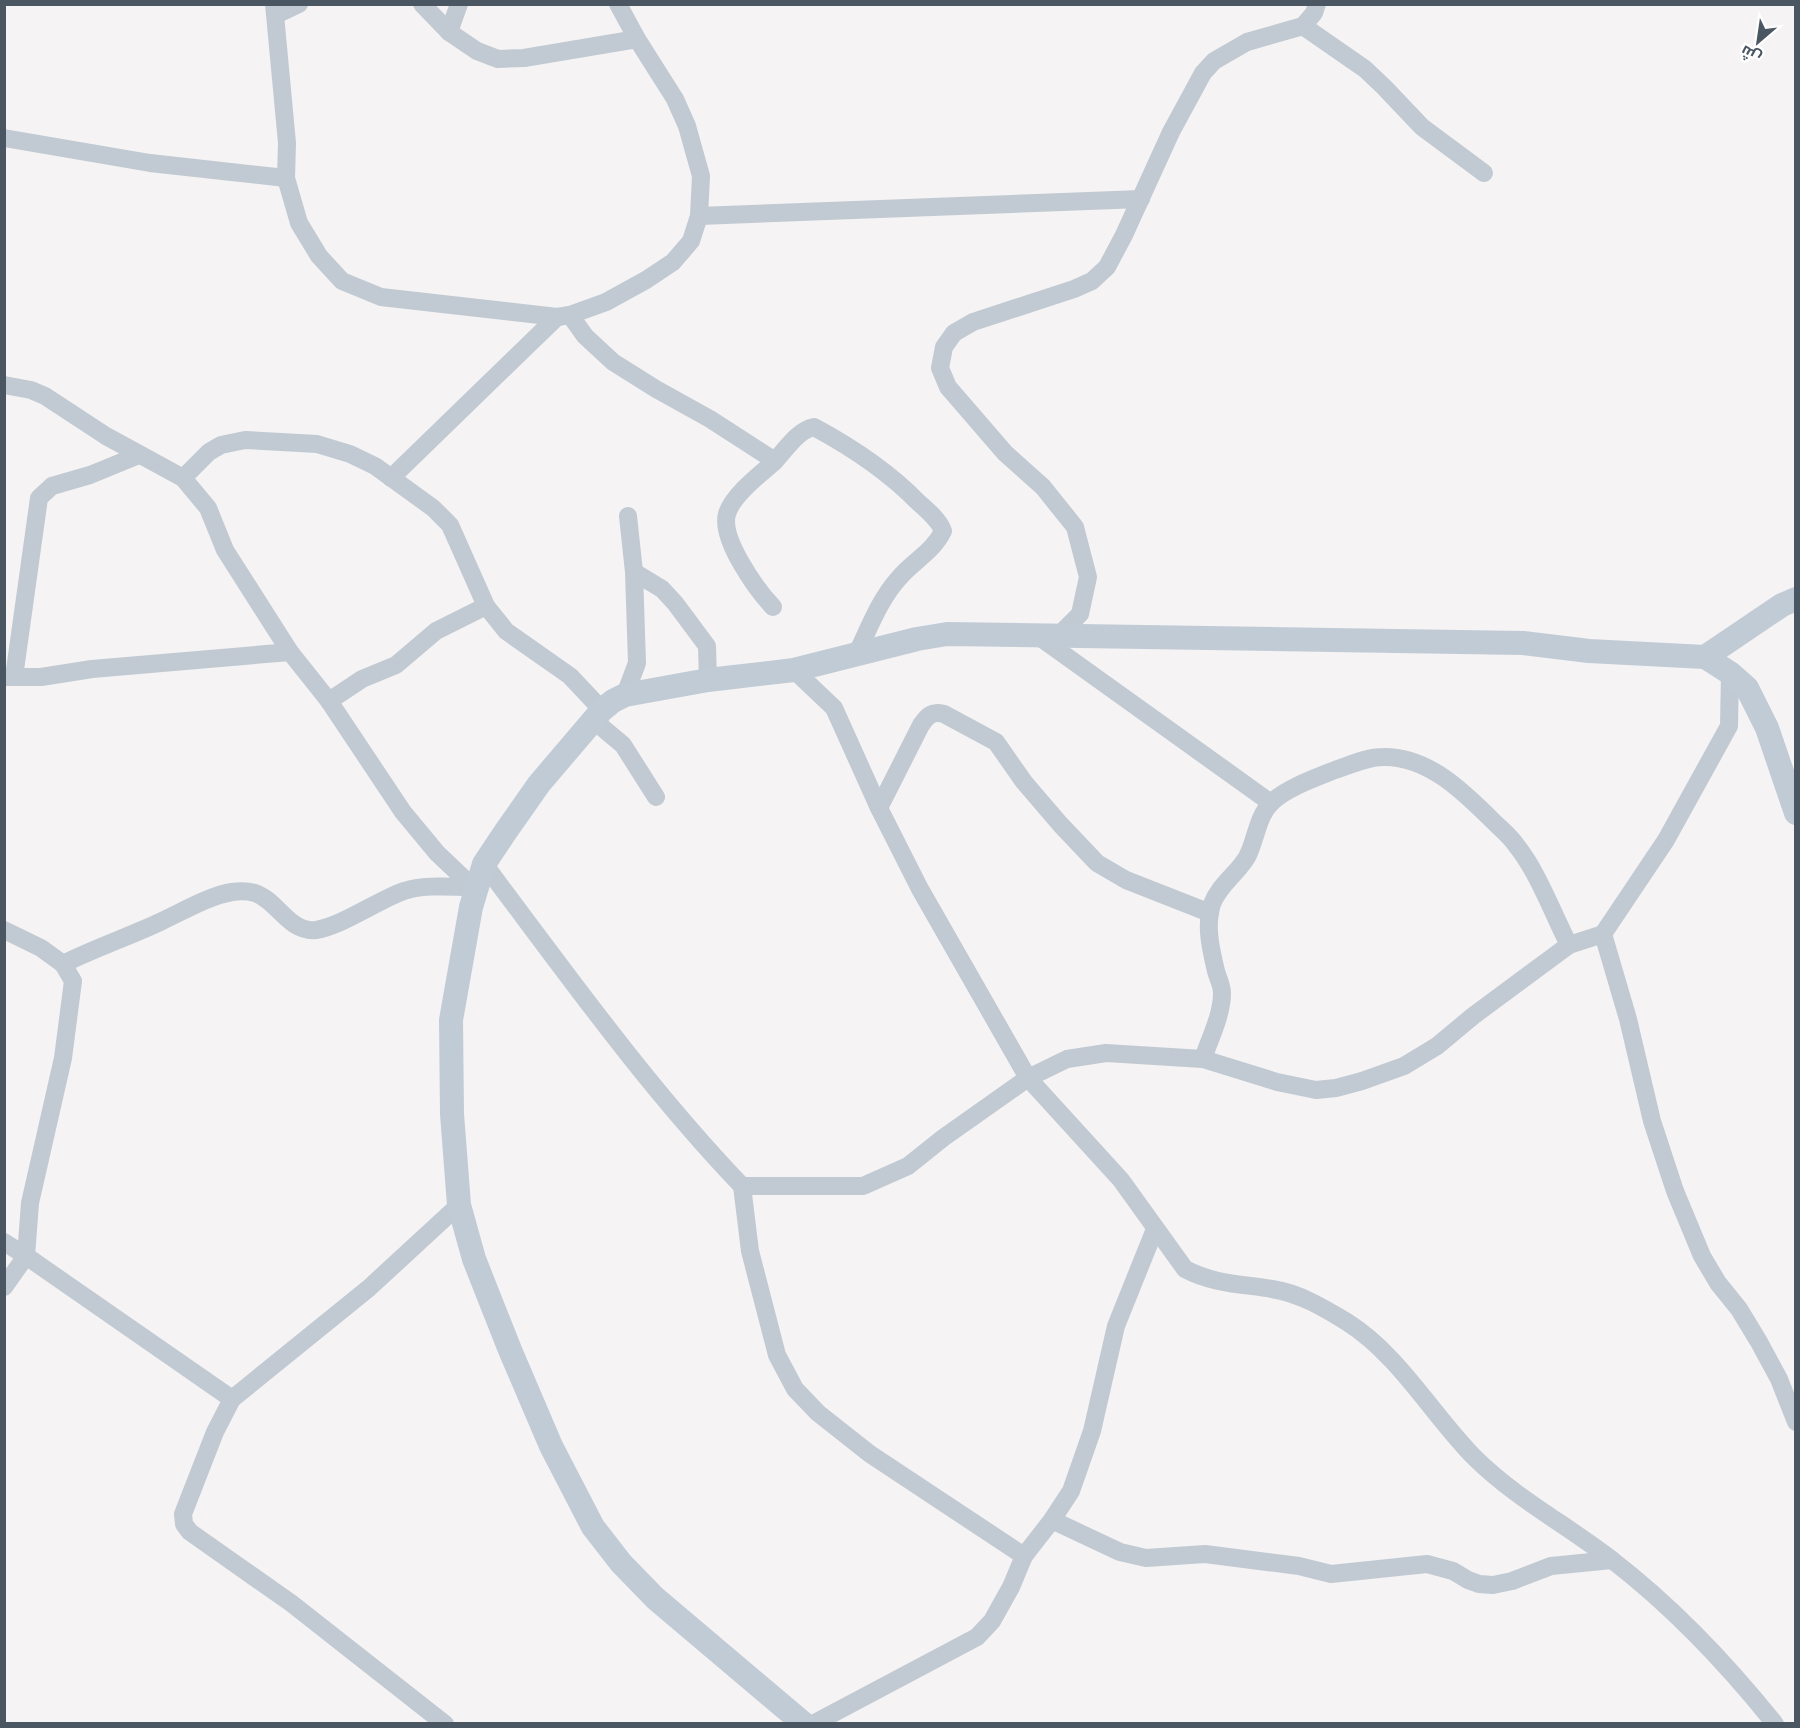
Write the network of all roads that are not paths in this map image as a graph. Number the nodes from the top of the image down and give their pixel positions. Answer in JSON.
{"nodes":[{"id":1,"x":299,"y":4,"type":"edge"},
{"id":2,"x":422,"y":4,"type":"edge"},
{"id":3,"x":459,"y":4,"type":"edge"},
{"id":4,"x":618,"y":4,"type":"edge"},
{"id":5,"x":1317,"y":4,"type":"edge"},
{"id":6,"x":275,"y":10,"type":"edge"},
{"id":7,"x":1303,"y":27,"type":"junction"},
{"id":8,"x":449,"y":32,"type":"junction"},
{"id":9,"x":637,"y":39,"type":"junction"},
{"id":10,"x":4,"y":138,"type":"edge"},
{"id":11,"x":1484,"y":173,"type":"dead end"},
{"id":12,"x":286,"y":178,"type":"junction"},
{"id":13,"x":1141,"y":199,"type":"junction"},
{"id":14,"x":699,"y":216,"type":"junction"},
{"id":15,"x":563,"y":316,"type":"junction"},
{"id":16,"x":4,"y":385,"type":"edge"},
{"id":17,"x":139,"y":455,"type":"junction"},
{"id":18,"x":775,"y":461,"type":"junction"},
{"id":19,"x":183,"y":478,"type":"junction"},
{"id":20,"x":391,"y":478,"type":"junction"},
{"id":21,"x":628,"y":516,"type":"dead end"},
{"id":22,"x":634,"y":572,"type":"junction"},
{"id":23,"x":1796,"y":599,"type":"edge"},
{"id":24,"x":486,"y":606,"type":"junction"},
{"id":25,"x":773,"y":607,"type":"dead end"},
{"id":26,"x":1047,"y":636,"type":"junction"},
{"id":27,"x":290,"y":651,"type":"junction"},
{"id":28,"x":856,"y":655,"type":"junction"},
{"id":29,"x":1705,"y":657,"type":"junction"},
{"id":30,"x":794,"y":670,"type":"junction"},
{"id":31,"x":1730,"y":673,"type":"junction"},
{"id":32,"x":9,"y":677,"type":"edge"},
{"id":33,"x":708,"y":680,"type":"junction"},
{"id":34,"x":625,"y":695,"type":"junction"},
{"id":35,"x":329,"y":701,"type":"junction"},
{"id":36,"x":597,"y":715,"type":"junction"},
{"id":37,"x":656,"y":797,"type":"dead end"},
{"id":38,"x":1271,"y":803,"type":"junction"},
{"id":39,"x":879,"y":808,"type":"junction"},
{"id":40,"x":1796,"y":813,"type":"edge"},
{"id":41,"x":484,"y":864,"type":"junction"},
{"id":42,"x":472,"y":897,"type":"junction"},
{"id":43,"x":1210,"y":913,"type":"junction"},
{"id":44,"x":4,"y":930,"type":"edge"},
{"id":45,"x":1603,"y":934,"type":"junction"},
{"id":46,"x":1569,"y":945,"type":"junction"},
{"id":47,"x":63,"y":964,"type":"junction"},
{"id":48,"x":1203,"y":1059,"type":"junction"},
{"id":49,"x":1028,"y":1078,"type":"junction"},
{"id":50,"x":742,"y":1186,"type":"junction"},
{"id":51,"x":459,"y":1205,"type":"junction"},
{"id":52,"x":1155,"y":1229,"type":"junction"},
{"id":53,"x":4,"y":1242,"type":"edge"},
{"id":54,"x":26,"y":1256,"type":"junction"},
{"id":55,"x":4,"y":1287,"type":"edge"},
{"id":56,"x":231,"y":1399,"type":"junction"},
{"id":57,"x":1796,"y":1422,"type":"edge"},
{"id":58,"x":1052,"y":1520,"type":"junction"},
{"id":59,"x":1024,"y":1556,"type":"junction"},
{"id":60,"x":1612,"y":1560,"type":"junction"},
{"id":61,"x":442,"y":1723,"type":"edge"},
{"id":62,"x":804,"y":1724,"type":"edge"},
{"id":63,"x":813,"y":1724,"type":"edge"},
{"id":64,"x":1775,"y":1724,"type":"edge"}],
"edges":[{"from":1,"to":6,"type":"street"},
{"from":2,"to":8,"type":"street"},
{"from":3,"to":8,"type":"street"},
{"from":4,"to":9,"type":"street"},
{"from":5,"to":7,"type":"street"},
{"from":6,"to":12,"type":"street"},
{"from":7,"to":11,"type":"street"},
{"from":7,"to":13,"type":"street"},
{"from":8,"to":9,"type":"street"},
{"from":9,"to":14,"type":"street"},
{"from":10,"to":12,"type":"street"},
{"from":12,"to":15,"type":"street"},
{"from":13,"to":14,"type":"street"},
{"from":13,"to":26,"type":"street"},
{"from":14,"to":15,"type":"street"},
{"from":15,"to":18,"type":"street"},
{"from":15,"to":20,"type":"street"},
{"from":16,"to":17,"type":"street"},
{"from":17,"to":19,"type":"street"},
{"from":17,"to":32,"type":"street"},
{"from":18,"to":25,"type":"street"},
{"from":18,"to":28,"type":"street"},
{"from":19,"to":20,"type":"street"},
{"from":19,"to":27,"type":"street"},
{"from":20,"to":24,"type":"street"},
{"from":21,"to":22,"type":"street"},
{"from":22,"to":33,"type":"street"},
{"from":22,"to":34,"type":"street"},
{"from":23,"to":29,"type":"street"},
{"from":24,"to":35,"type":"street"},
{"from":24,"to":36,"type":"street"},
{"from":26,"to":28,"type":"street"},
{"from":26,"to":29,"type":"street"},
{"from":26,"to":38,"type":"street"},
{"from":27,"to":32,"type":"street"},
{"from":27,"to":35,"type":"street"},
{"from":28,"to":30,"type":"street"},
{"from":29,"to":31,"type":"street"},
{"from":30,"to":33,"type":"street"},
{"from":30,"to":39,"type":"street"},
{"from":31,"to":40,"type":"street"},
{"from":31,"to":45,"type":"street"},
{"from":33,"to":34,"type":"street"},
{"from":34,"to":36,"type":"street"},
{"from":35,"to":42,"type":"street"},
{"from":36,"to":37,"type":"street"},
{"from":36,"to":41,"type":"street"},
{"from":38,"to":43,"type":"street"},
{"from":38,"to":46,"type":"street"},
{"from":39,"to":43,"type":"street"},
{"from":39,"to":49,"type":"street"},
{"from":41,"to":42,"type":"street"},
{"from":41,"to":50,"type":"street"},
{"from":42,"to":47,"type":"street"},
{"from":42,"to":51,"type":"street"},
{"from":43,"to":48,"type":"street"},
{"from":44,"to":47,"type":"street"},
{"from":45,"to":46,"type":"street"},
{"from":45,"to":57,"type":"street"},
{"from":46,"to":48,"type":"street"},
{"from":47,"to":54,"type":"street"},
{"from":48,"to":49,"type":"street"},
{"from":49,"to":50,"type":"street"},
{"from":49,"to":52,"type":"street"},
{"from":50,"to":59,"type":"street"},
{"from":51,"to":56,"type":"street"},
{"from":51,"to":62,"type":"street"},
{"from":52,"to":58,"type":"street"},
{"from":52,"to":60,"type":"street"},
{"from":53,"to":54,"type":"street"},
{"from":54,"to":55,"type":"street"},
{"from":54,"to":56,"type":"street"},
{"from":56,"to":61,"type":"street"},
{"from":58,"to":59,"type":"street"},
{"from":58,"to":60,"type":"street"},
{"from":59,"to":63,"type":"street"},
{"from":60,"to":64,"type":"street"}]}
